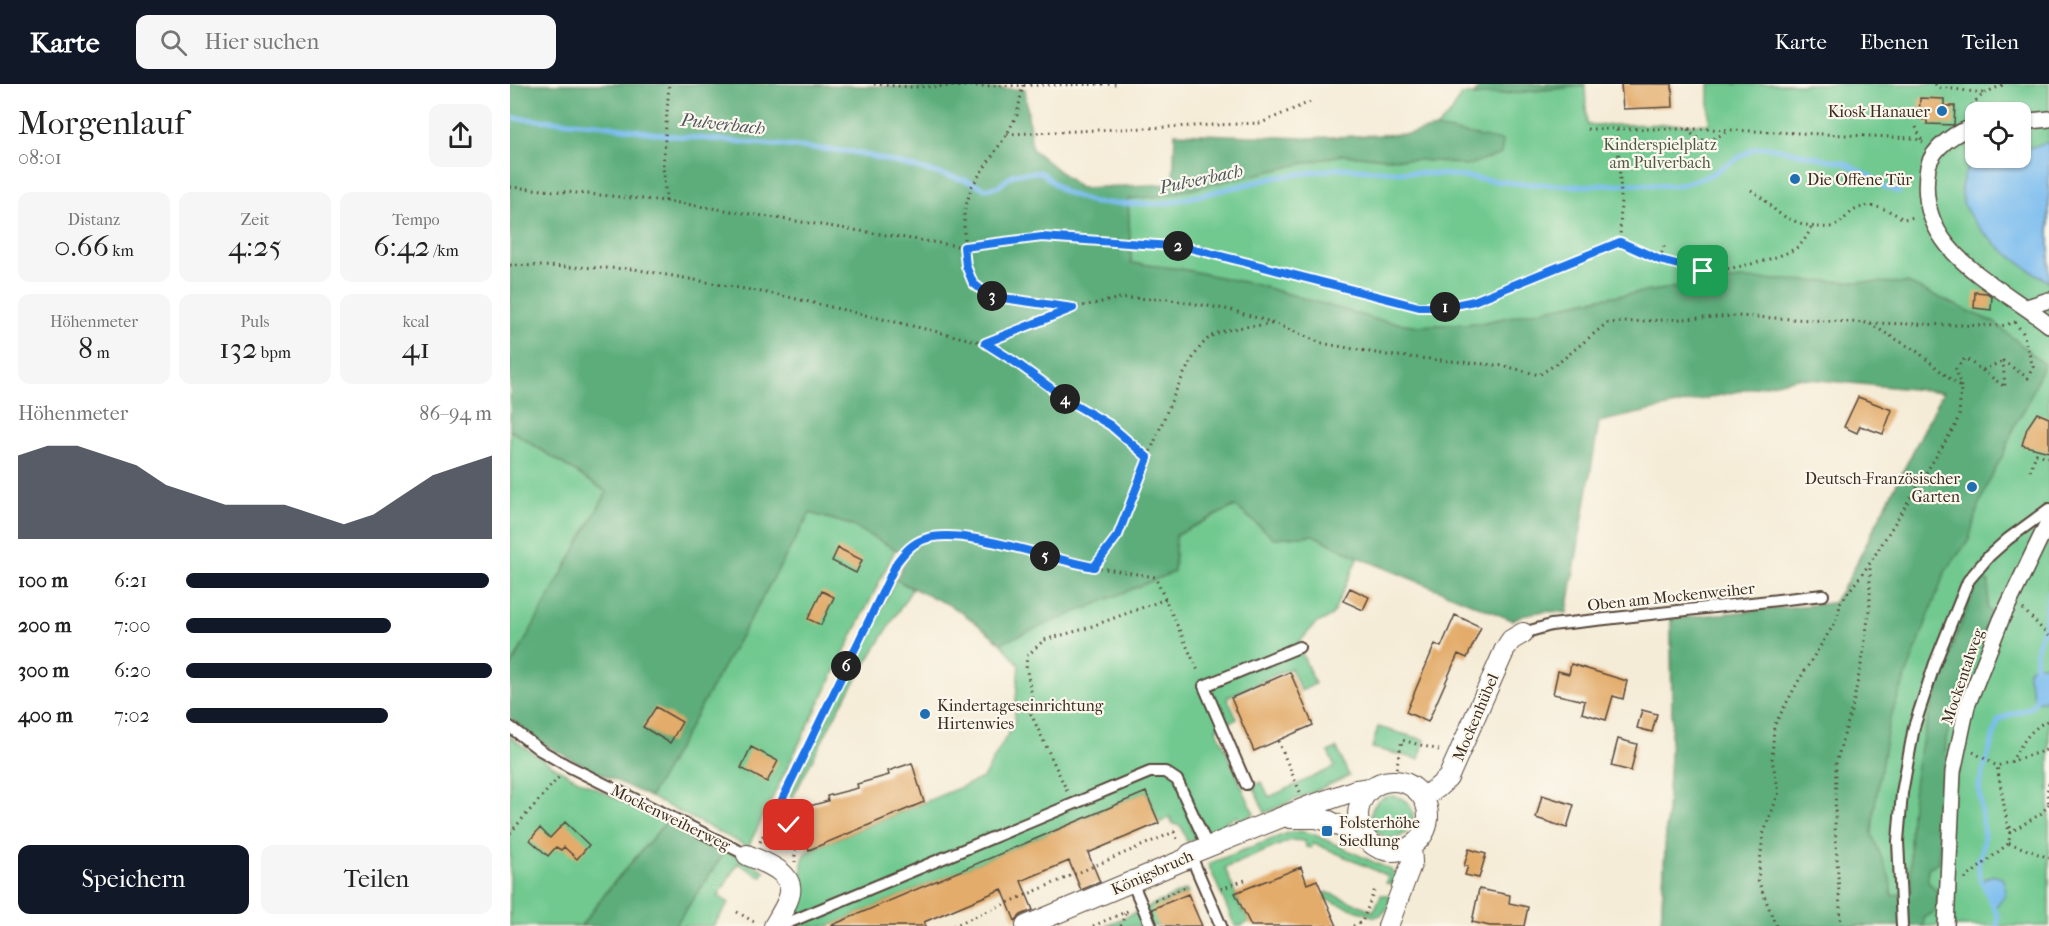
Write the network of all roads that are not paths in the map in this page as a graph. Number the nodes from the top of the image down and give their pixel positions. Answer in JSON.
{"nodes":[{"id":1,"x":2049,"y":118,"type":"edge"},
{"id":2,"x":2031,"y":120,"type":"edge"},
{"id":3,"x":1965,"y":132,"type":"edge"},
{"id":4,"x":2049,"y":300,"type":"edge"},
{"id":5,"x":2027,"y":307,"type":"junction"},
{"id":6,"x":2049,"y":325,"type":"edge"},
{"id":7,"x":2049,"y":509,"type":"edge"},
{"id":8,"x":2049,"y":520,"type":"edge"},
{"id":9,"x":1823,"y":595,"type":"dead end"},
{"id":10,"x":1523,"y":633,"type":"joint"},
{"id":11,"x":1299,"y":647,"type":"dead end"},
{"id":12,"x":510,"y":727,"type":"edge"},
{"id":13,"x":1246,"y":784,"type":"dead end"},
{"id":14,"x":1371,"y":788,"type":"junction"},
{"id":15,"x":1422,"y":796,"type":"junction"},
{"id":16,"x":1279,"y":819,"type":"junction"},
{"id":17,"x":1366,"y":838,"type":"junction"},
{"id":18,"x":1411,"y":846,"type":"junction"},
{"id":19,"x":1195,"y":854,"type":"junction"},
{"id":20,"x":750,"y":856,"type":"joint"},
{"id":21,"x":1132,"y":882,"type":"junction"},
{"id":22,"x":1050,"y":921,"type":"edge"},
{"id":23,"x":774,"y":926,"type":"edge"},
{"id":24,"x":1026,"y":926,"type":"edge"},
{"id":25,"x":1151,"y":926,"type":"edge"},
{"id":26,"x":1221,"y":926,"type":"edge"},
{"id":27,"x":1388,"y":926,"type":"edge"},
{"id":28,"x":1902,"y":926,"type":"edge"},
{"id":29,"x":1946,"y":926,"type":"edge"}],
"edges":[{"from":1,"to":2,"type":"street"},
{"from":3,"to":5,"type":"street"},
{"from":4,"to":5,"type":"street"},
{"from":5,"to":6,"type":"street"},
{"from":7,"to":28,"type":"lane"},
{"from":8,"to":29,"type":"street","name":"Mockentalweg"},
{"from":9,"to":10,"type":"lane","name":"Oben am Mockenweiher"},
{"from":10,"to":15,"type":"street","name":"Mockenhübel"},
{"from":11,"to":13,"type":"lane"},
{"from":12,"to":20,"type":"lane","name":"Mockenweiherweg"},
{"from":14,"to":15,"type":"street","name":"Königsbruch"},
{"from":14,"to":16,"type":"street","name":"Königsbruch"},
{"from":14,"to":17,"type":"street"},
{"from":15,"to":18,"type":"street"},
{"from":16,"to":17,"type":"street","name":"Königsbruch"},
{"from":16,"to":19,"type":"street","name":"Königsbruch"},
{"from":17,"to":18,"type":"street","name":"Königsbruch"},
{"from":18,"to":27,"type":"street"},
{"from":19,"to":21,"type":"street","name":"Königsbruch"},
{"from":19,"to":23,"type":"lane"},
{"from":19,"to":26,"type":"lane"},
{"from":20,"to":23,"type":"street","name":"Mockenweiherweg"},
{"from":21,"to":22,"type":"street","name":"Königsbruch"},
{"from":21,"to":25,"type":"lane"},
{"from":22,"to":24,"type":"street","name":"Königsbruch"}]}
